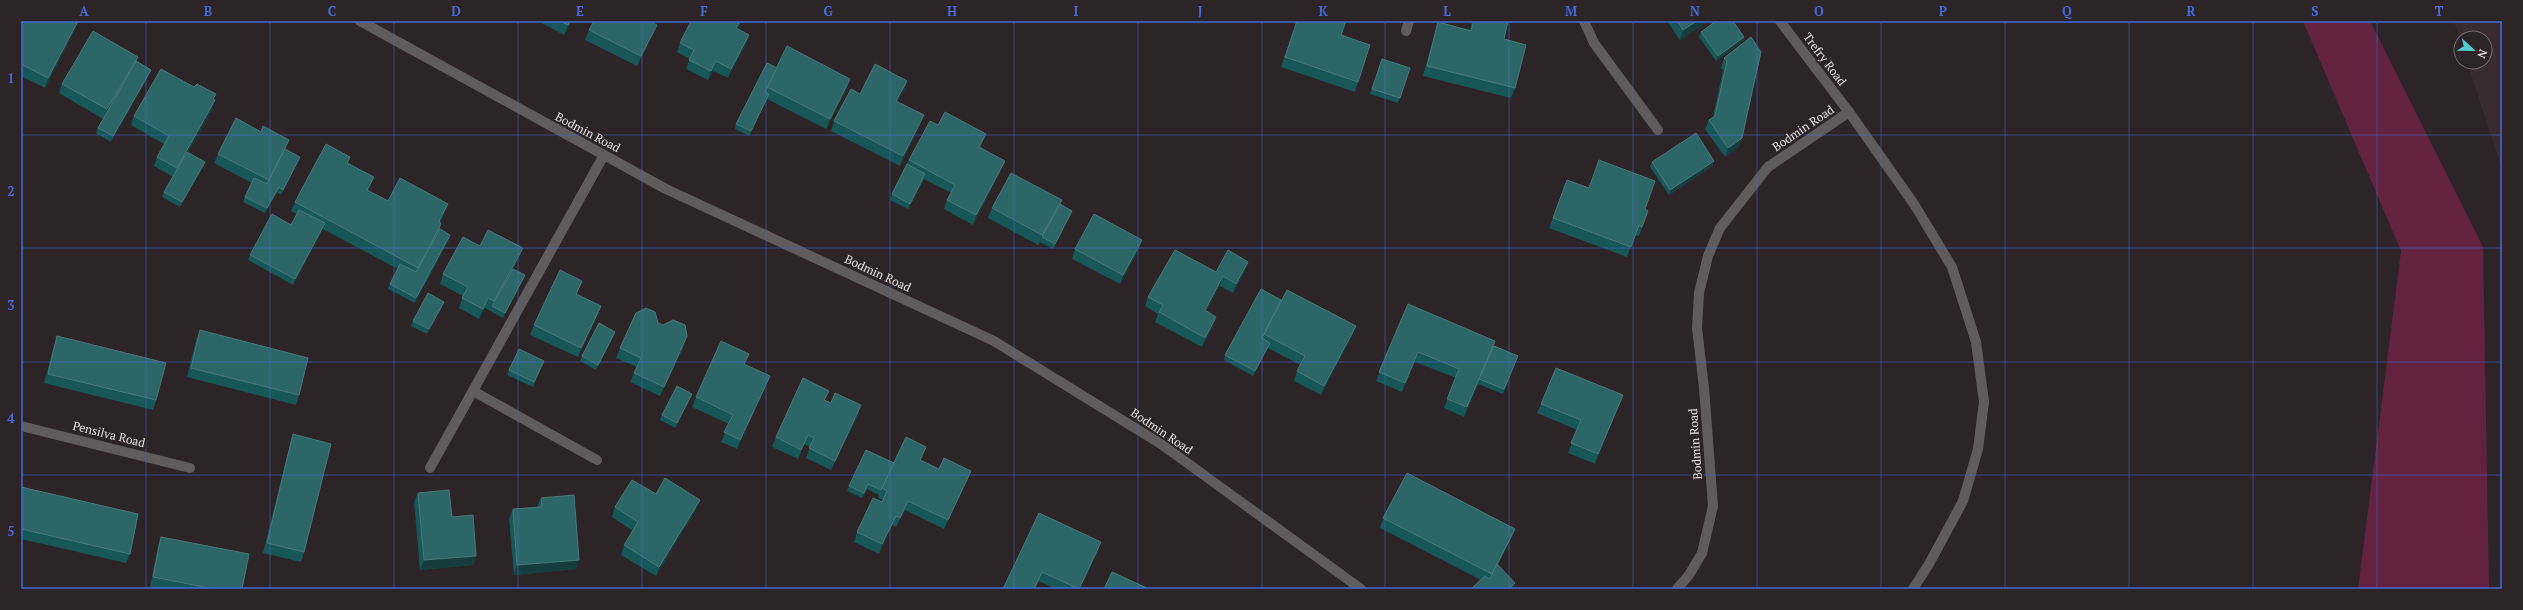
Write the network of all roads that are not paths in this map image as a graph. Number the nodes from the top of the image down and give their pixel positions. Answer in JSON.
{"nodes":[{"id":1,"x":360,"y":21,"type":"edge"},
{"id":2,"x":1584,"y":21,"type":"edge"},
{"id":3,"x":1780,"y":21,"type":"edge"},
{"id":4,"x":1849,"y":112,"type":"junction"},
{"id":5,"x":1658,"y":130,"type":"dead end"},
{"id":6,"x":604,"y":155,"type":"junction"},
{"id":7,"x":473,"y":391,"type":"junction"},
{"id":8,"x":21,"y":426,"type":"edge"},
{"id":9,"x":597,"y":460,"type":"dead end"},
{"id":10,"x":190,"y":468,"type":"dead end"},
{"id":11,"x":430,"y":468,"type":"dead end"},
{"id":12,"x":1361,"y":589,"type":"edge"},
{"id":13,"x":1678,"y":589,"type":"edge"},
{"id":14,"x":1913,"y":589,"type":"edge"}],
"edges":[{"from":1,"to":6,"type":"street","name":"Bodmin Road"},
{"from":2,"to":5,"type":"street"},
{"from":3,"to":4,"type":"street","name":"Trefry Road"},
{"from":4,"to":13,"type":"street","name":"Bodmin Road"},
{"from":4,"to":14,"type":"street","name":"Bodmin Road"},
{"from":6,"to":7,"type":"street"},
{"from":6,"to":12,"type":"street","name":"Bodmin Road"},
{"from":7,"to":9,"type":"street"},
{"from":7,"to":11,"type":"street"},
{"from":8,"to":10,"type":"street","name":"Pensilva Road"}]}
